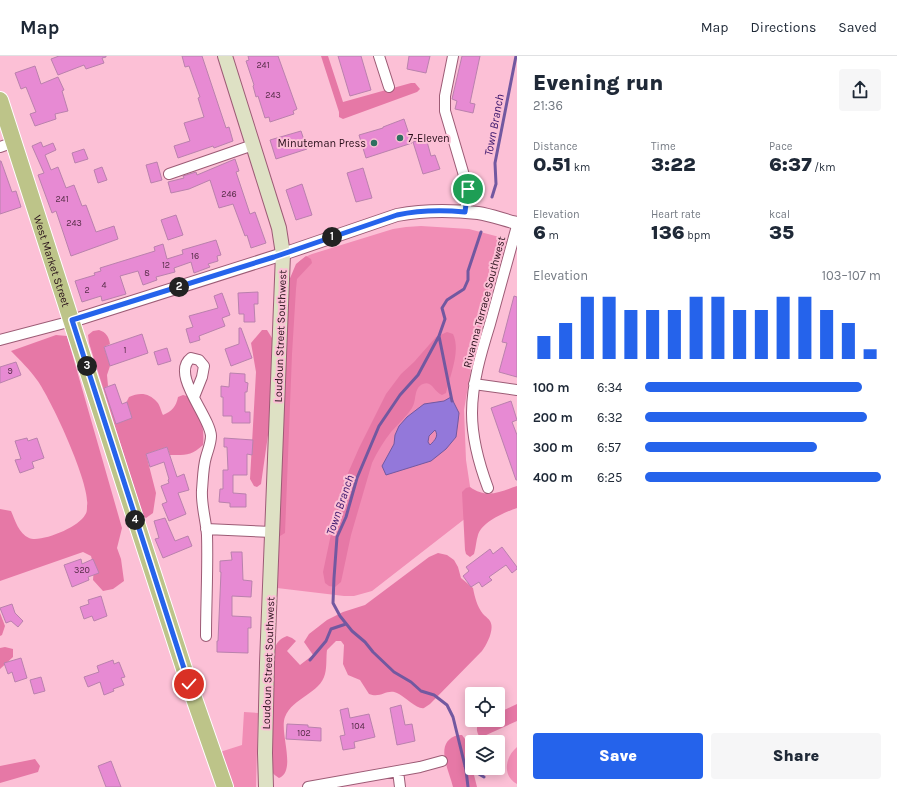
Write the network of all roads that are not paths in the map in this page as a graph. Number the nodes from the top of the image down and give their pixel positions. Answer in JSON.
{"nodes":[{"id":1,"x":225,"y":56,"type":"edge"},
{"id":2,"x":379,"y":56,"type":"edge"},
{"id":3,"x":453,"y":56,"type":"edge"},
{"id":4,"x":389,"y":86,"type":"dead end"},
{"id":5,"x":0,"y":100,"type":"edge"},
{"id":6,"x":4,"y":128,"type":"edge"},
{"id":7,"x":7,"y":144,"type":"edge"},
{"id":8,"x":253,"y":145,"type":"junction"},
{"id":9,"x":169,"y":174,"type":"dead end"},
{"id":10,"x":465,"y":212,"type":"junction"},
{"id":11,"x":517,"y":223,"type":"edge"},
{"id":12,"x":517,"y":226,"type":"edge"},
{"id":13,"x":283,"y":254,"type":"junction"},
{"id":14,"x":72,"y":320,"type":"junction"},
{"id":15,"x":0,"y":340,"type":"edge"},
{"id":16,"x":474,"y":384,"type":"junction"},
{"id":17,"x":517,"y":390,"type":"edge"},
{"id":18,"x":194,"y":397,"type":"dead end"},
{"id":19,"x":488,"y":488,"type":"dead end"},
{"id":20,"x":206,"y":532,"type":"junction"},
{"id":21,"x":272,"y":535,"type":"junction"},
{"id":22,"x":206,"y":636,"type":"dead end"},
{"id":23,"x":442,"y":762,"type":"dead end"},
{"id":24,"x":398,"y":771,"type":"junction"},
{"id":25,"x":225,"y":787,"type":"edge"},
{"id":26,"x":266,"y":787,"type":"edge"},
{"id":27,"x":308,"y":787,"type":"edge"},
{"id":28,"x":400,"y":787,"type":"edge"}],
"edges":[{"from":1,"to":8,"type":"main road","name":"Loudoun Street Southwest"},
{"from":2,"to":4,"type":"street"},
{"from":3,"to":10,"type":"street"},
{"from":5,"to":6,"type":"main road","name":"West Market Street"},
{"from":6,"to":7,"type":"main road","name":"West Market Street"},
{"from":7,"to":14,"type":"main road","name":"West Market Street"},
{"from":8,"to":9,"type":"street"},
{"from":8,"to":13,"type":"main road","name":"Loudoun Street Southwest"},
{"from":10,"to":11,"type":"street"},
{"from":10,"to":13,"type":"street"},
{"from":12,"to":16,"type":"street","name":"Rivanna Terrace Southwest"},
{"from":13,"to":14,"type":"street"},
{"from":13,"to":21,"type":"main road","name":"Loudoun Street Southwest"},
{"from":14,"to":15,"type":"street"},
{"from":14,"to":25,"type":"main road","name":"West Market Street"},
{"from":16,"to":17,"type":"street","name":"Rivanna Terrace Southwest"},
{"from":16,"to":19,"type":"street","name":"Rivanna Terrace Southwest"},
{"from":18,"to":20,"type":"street"},
{"from":20,"to":21,"type":"street"},
{"from":20,"to":22,"type":"street"},
{"from":21,"to":26,"type":"main road","name":"Loudoun Street Southwest"},
{"from":23,"to":24,"type":"street"},
{"from":24,"to":27,"type":"street"},
{"from":24,"to":28,"type":"street"}]}
